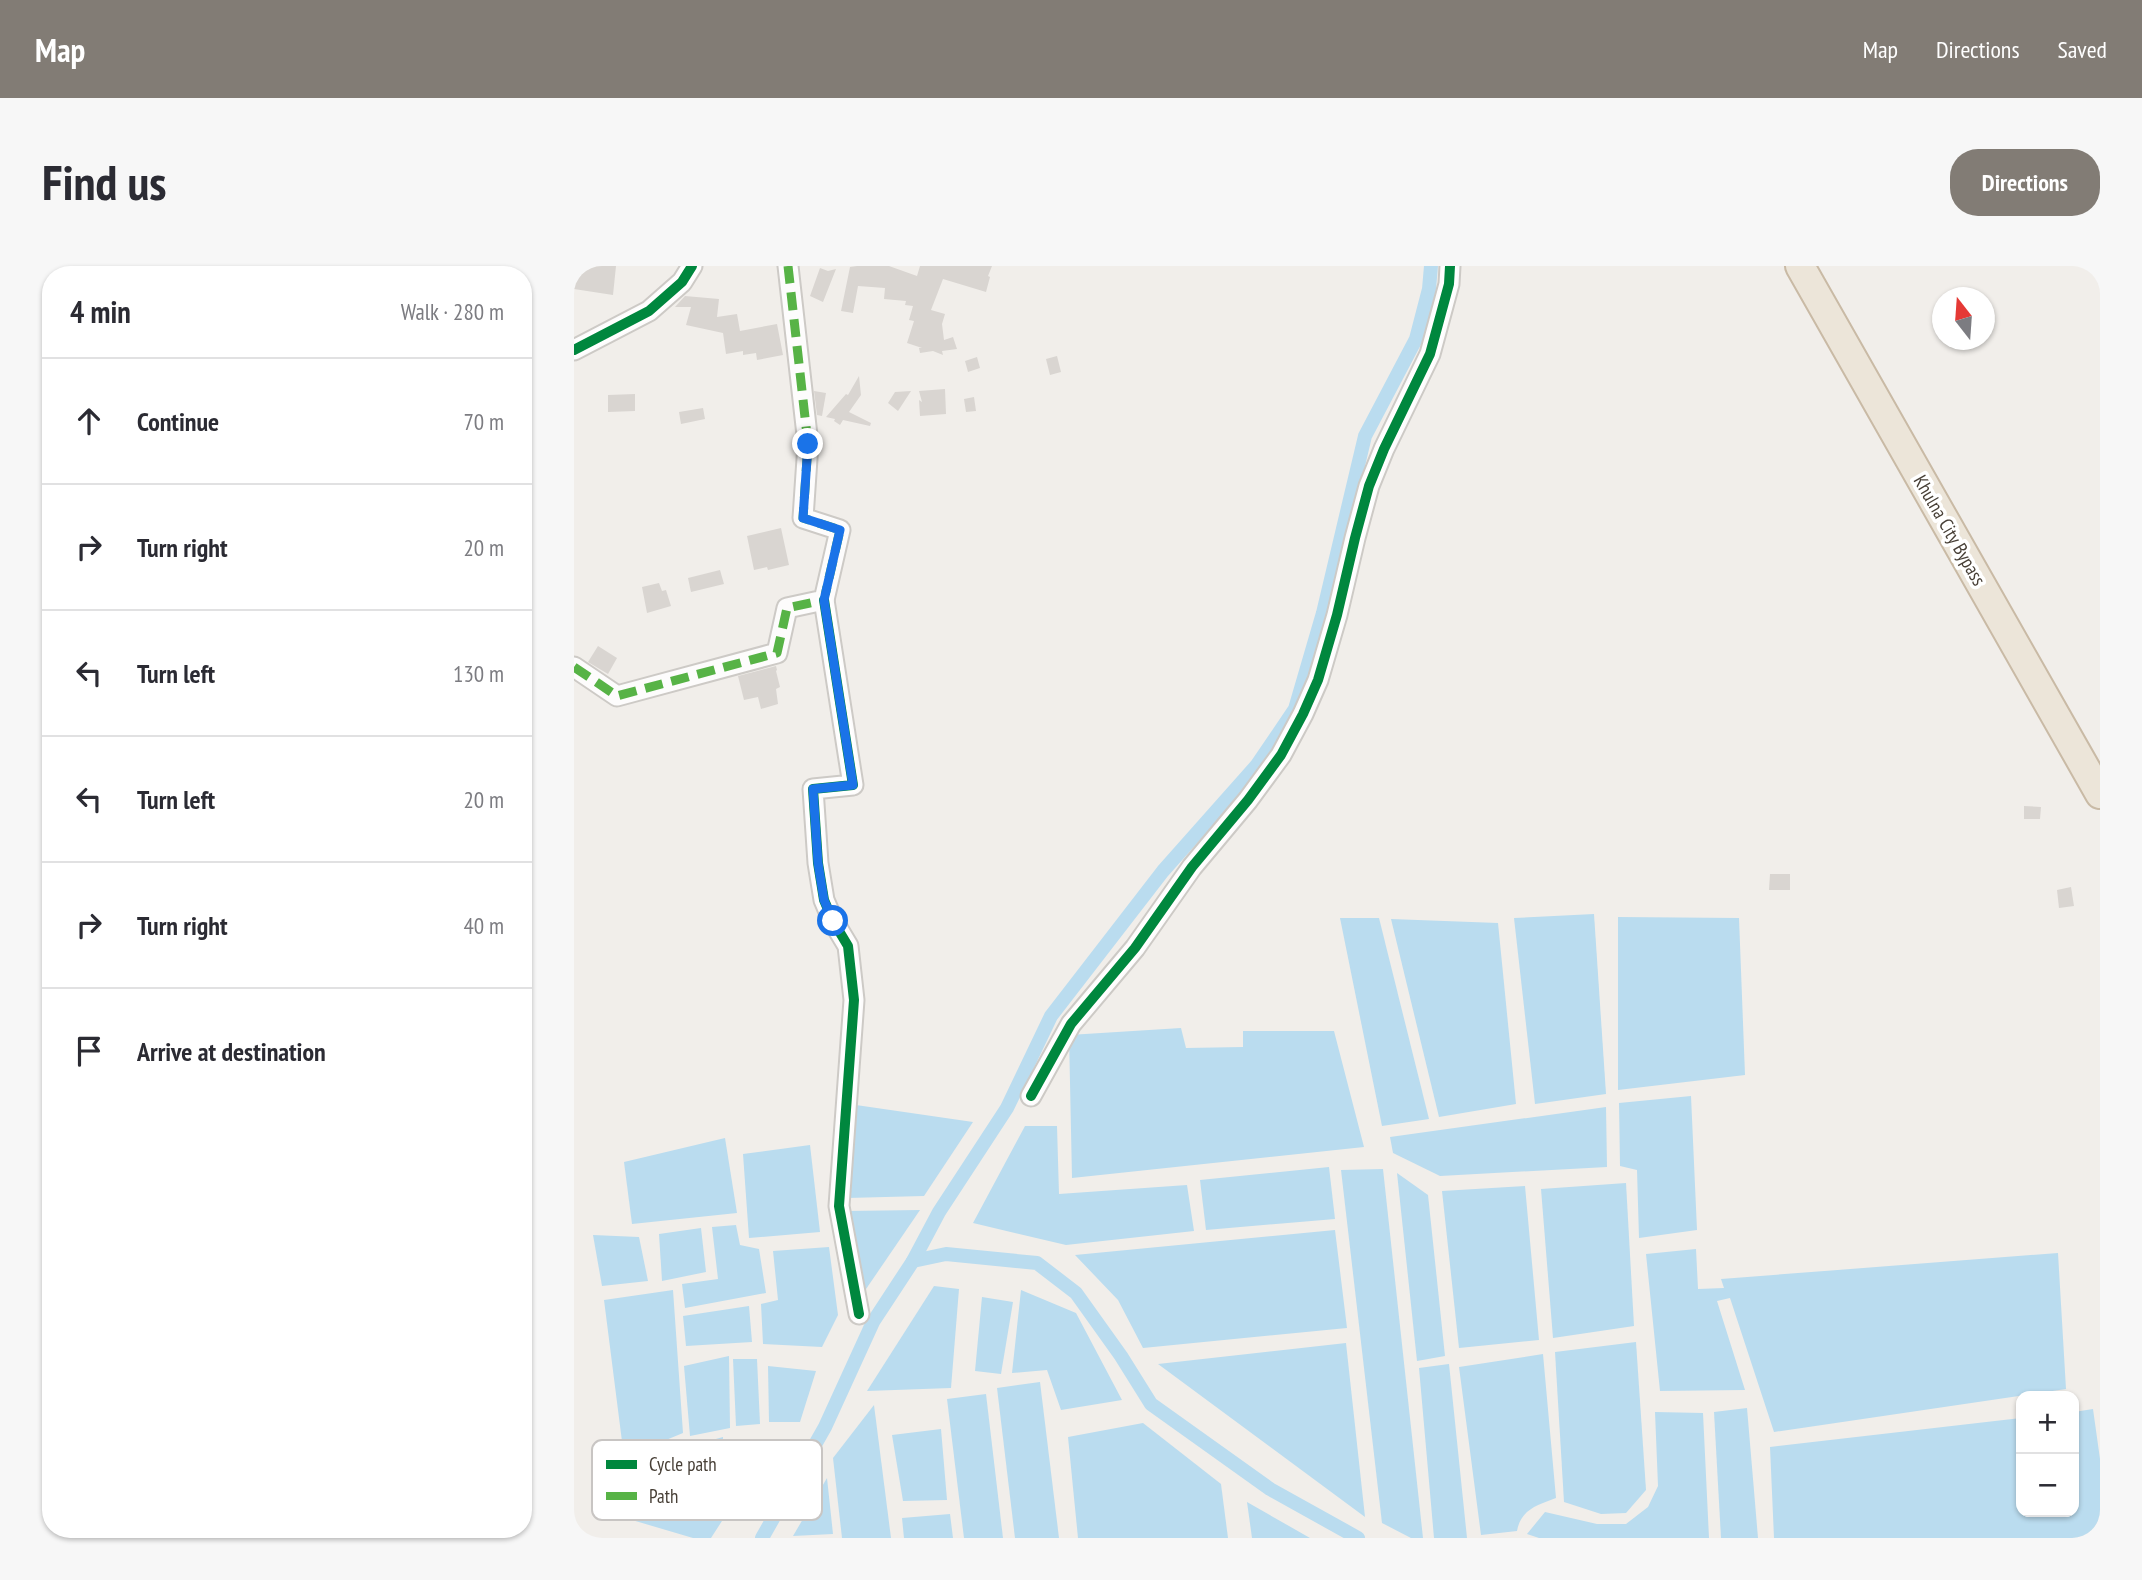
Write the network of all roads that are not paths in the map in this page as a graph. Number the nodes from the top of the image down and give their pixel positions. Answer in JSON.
{"nodes":[{"id":1,"x":692,"y":266,"type":"edge"},
{"id":2,"x":788,"y":266,"type":"edge"},
{"id":3,"x":1450,"y":266,"type":"edge"},
{"id":4,"x":1800,"y":266,"type":"edge"},
{"id":5,"x":574,"y":350,"type":"edge"},
{"id":6,"x":824,"y":600,"type":"junction"},
{"id":7,"x":574,"y":667,"type":"edge"},
{"id":8,"x":2100,"y":794,"type":"edge"},
{"id":9,"x":1031,"y":1096,"type":"dead end"},
{"id":10,"x":859,"y":1314,"type":"dead end"}],
"edges":[{"from":1,"to":5,"type":"street"},
{"from":2,"to":6,"type":"street"},
{"from":3,"to":9,"type":"street"},
{"from":4,"to":8,"type":"highway","name":"Khulna City Bypass"},
{"from":6,"to":7,"type":"street"},
{"from":6,"to":10,"type":"street"}]}
